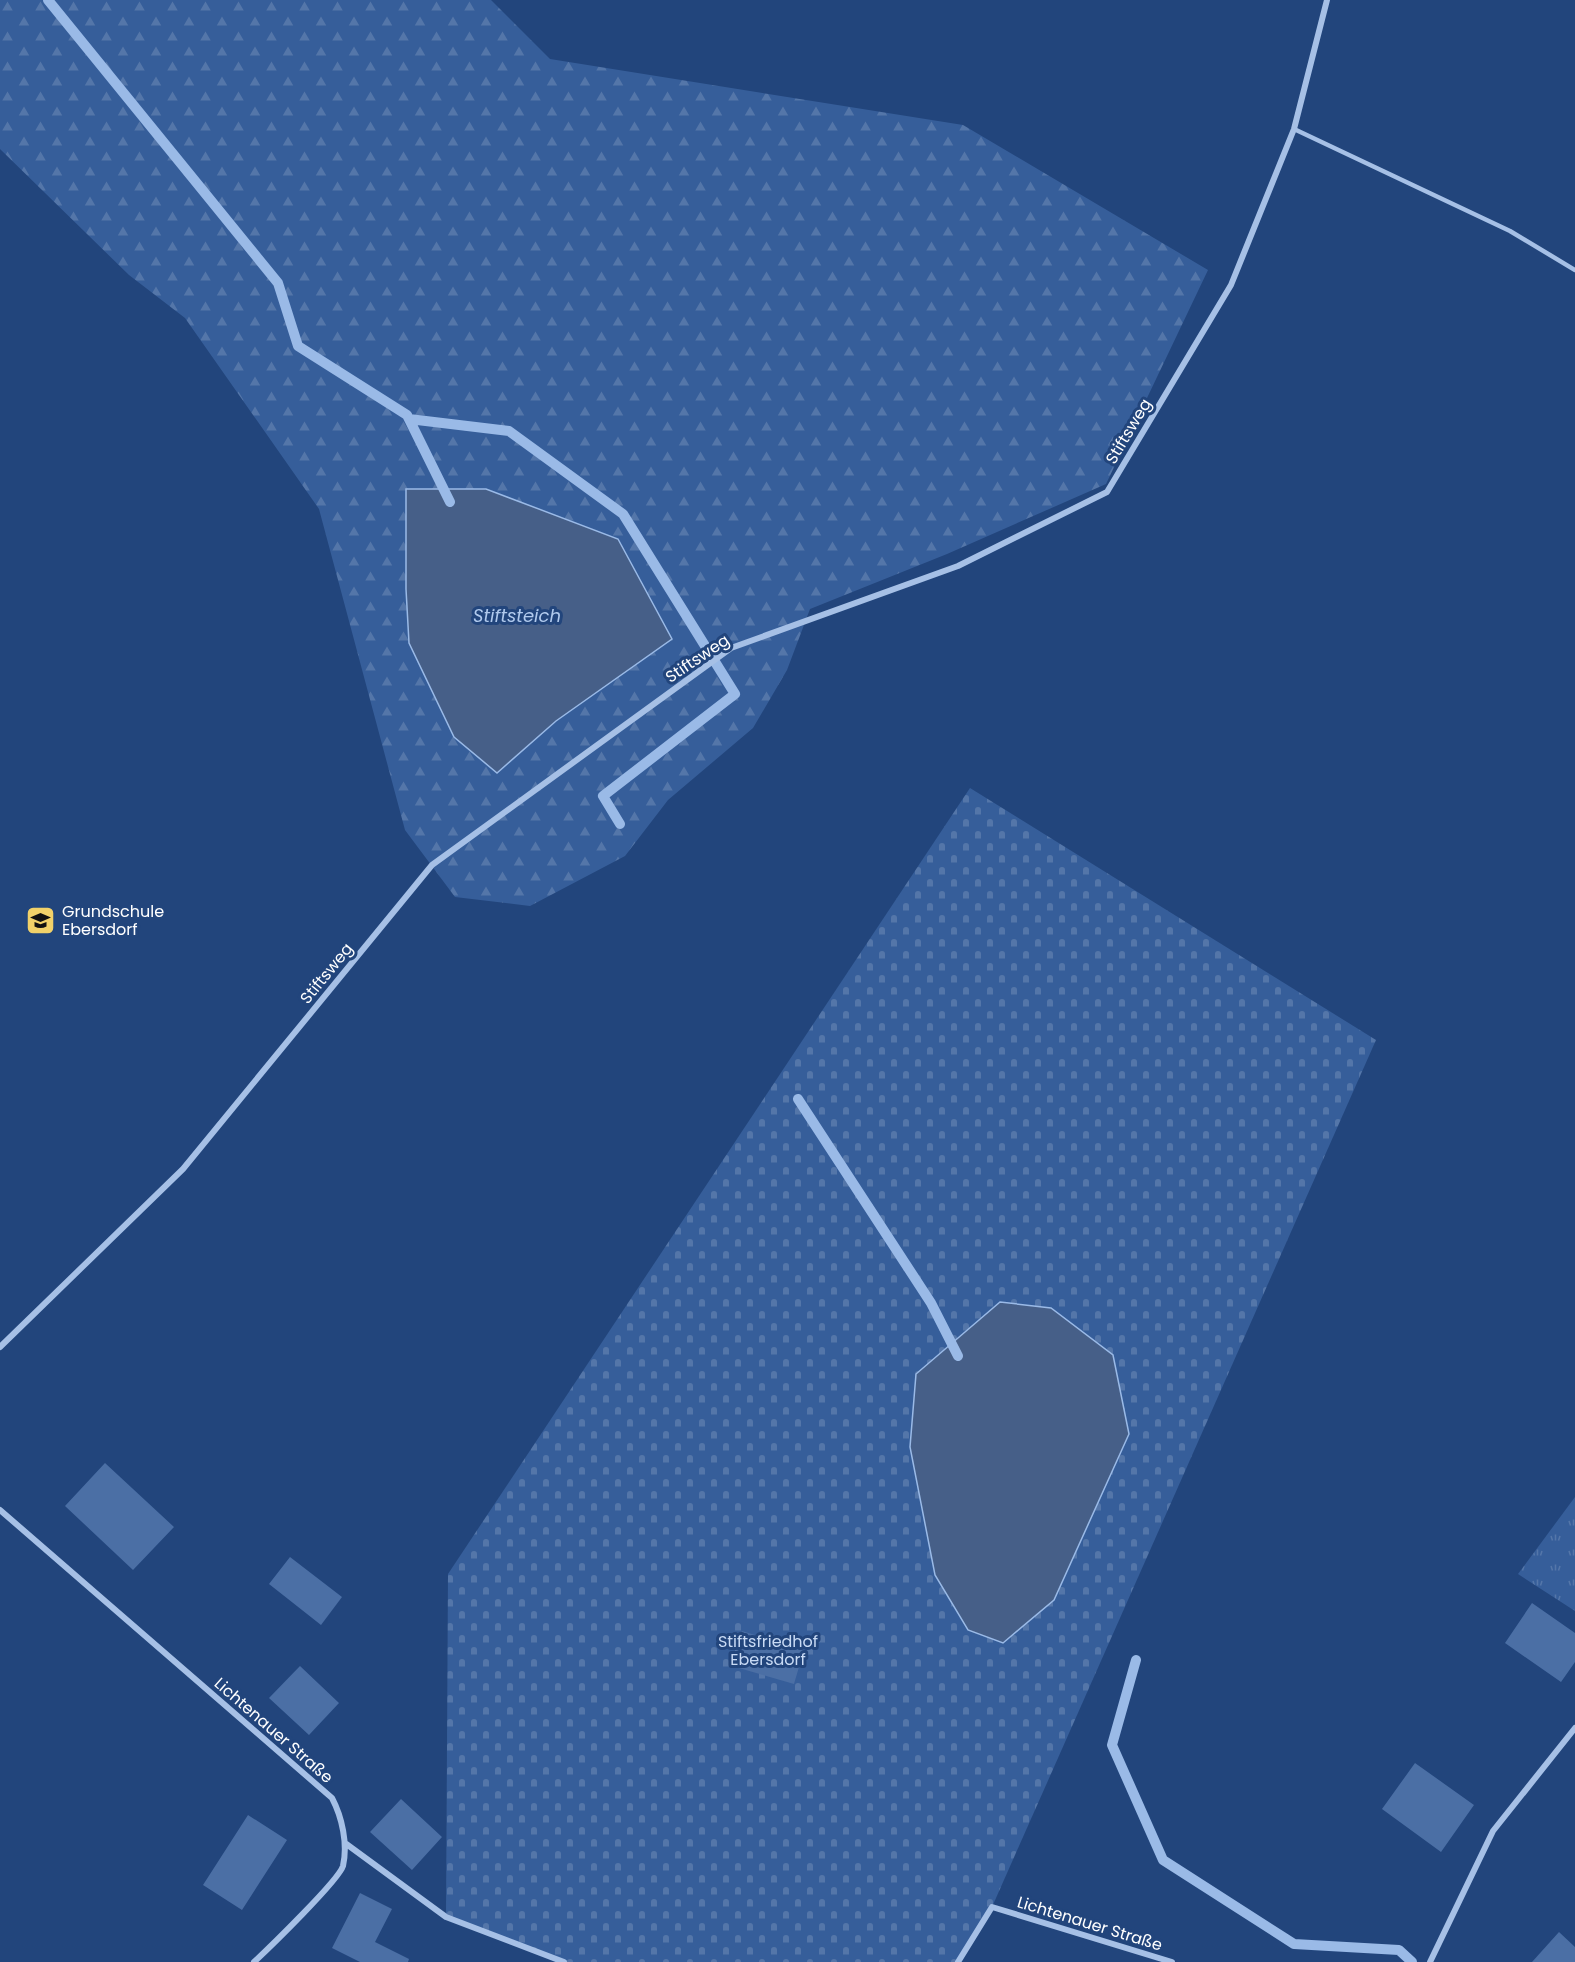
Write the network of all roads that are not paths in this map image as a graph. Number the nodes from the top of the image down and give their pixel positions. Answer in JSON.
{"nodes":[{"id":1,"x":1327,"y":0,"type":"edge"},
{"id":2,"x":1294,"y":129,"type":"junction"},
{"id":3,"x":1575,"y":270,"type":"edge"},
{"id":4,"x":0,"y":1347,"type":"edge"},
{"id":5,"x":0,"y":1510,"type":"edge"},
{"id":6,"x":1575,"y":1728,"type":"edge"},
{"id":7,"x":345,"y":1843,"type":"junction"},
{"id":8,"x":1431,"y":1959,"type":"edge"},
{"id":9,"x":254,"y":1962,"type":"edge"},
{"id":10,"x":564,"y":1962,"type":"edge"},
{"id":11,"x":958,"y":1962,"type":"edge"},
{"id":12,"x":1172,"y":1962,"type":"edge"},
{"id":13,"x":1439,"y":1962,"type":"edge"}],
"edges":[{"from":1,"to":2,"type":"street","name":"Stiftsweg"},
{"from":2,"to":3,"type":"lane"},
{"from":2,"to":4,"type":"street","name":"Stiftsweg"},
{"from":5,"to":7,"type":"street","name":"Lichtenauer Straße"},
{"from":6,"to":8,"type":"street"},
{"from":7,"to":9,"type":"street"},
{"from":7,"to":10,"type":"street"},
{"from":8,"to":13,"type":"lane"},
{"from":11,"to":12,"type":"street","name":"Lichtenauer Straße"}]}
